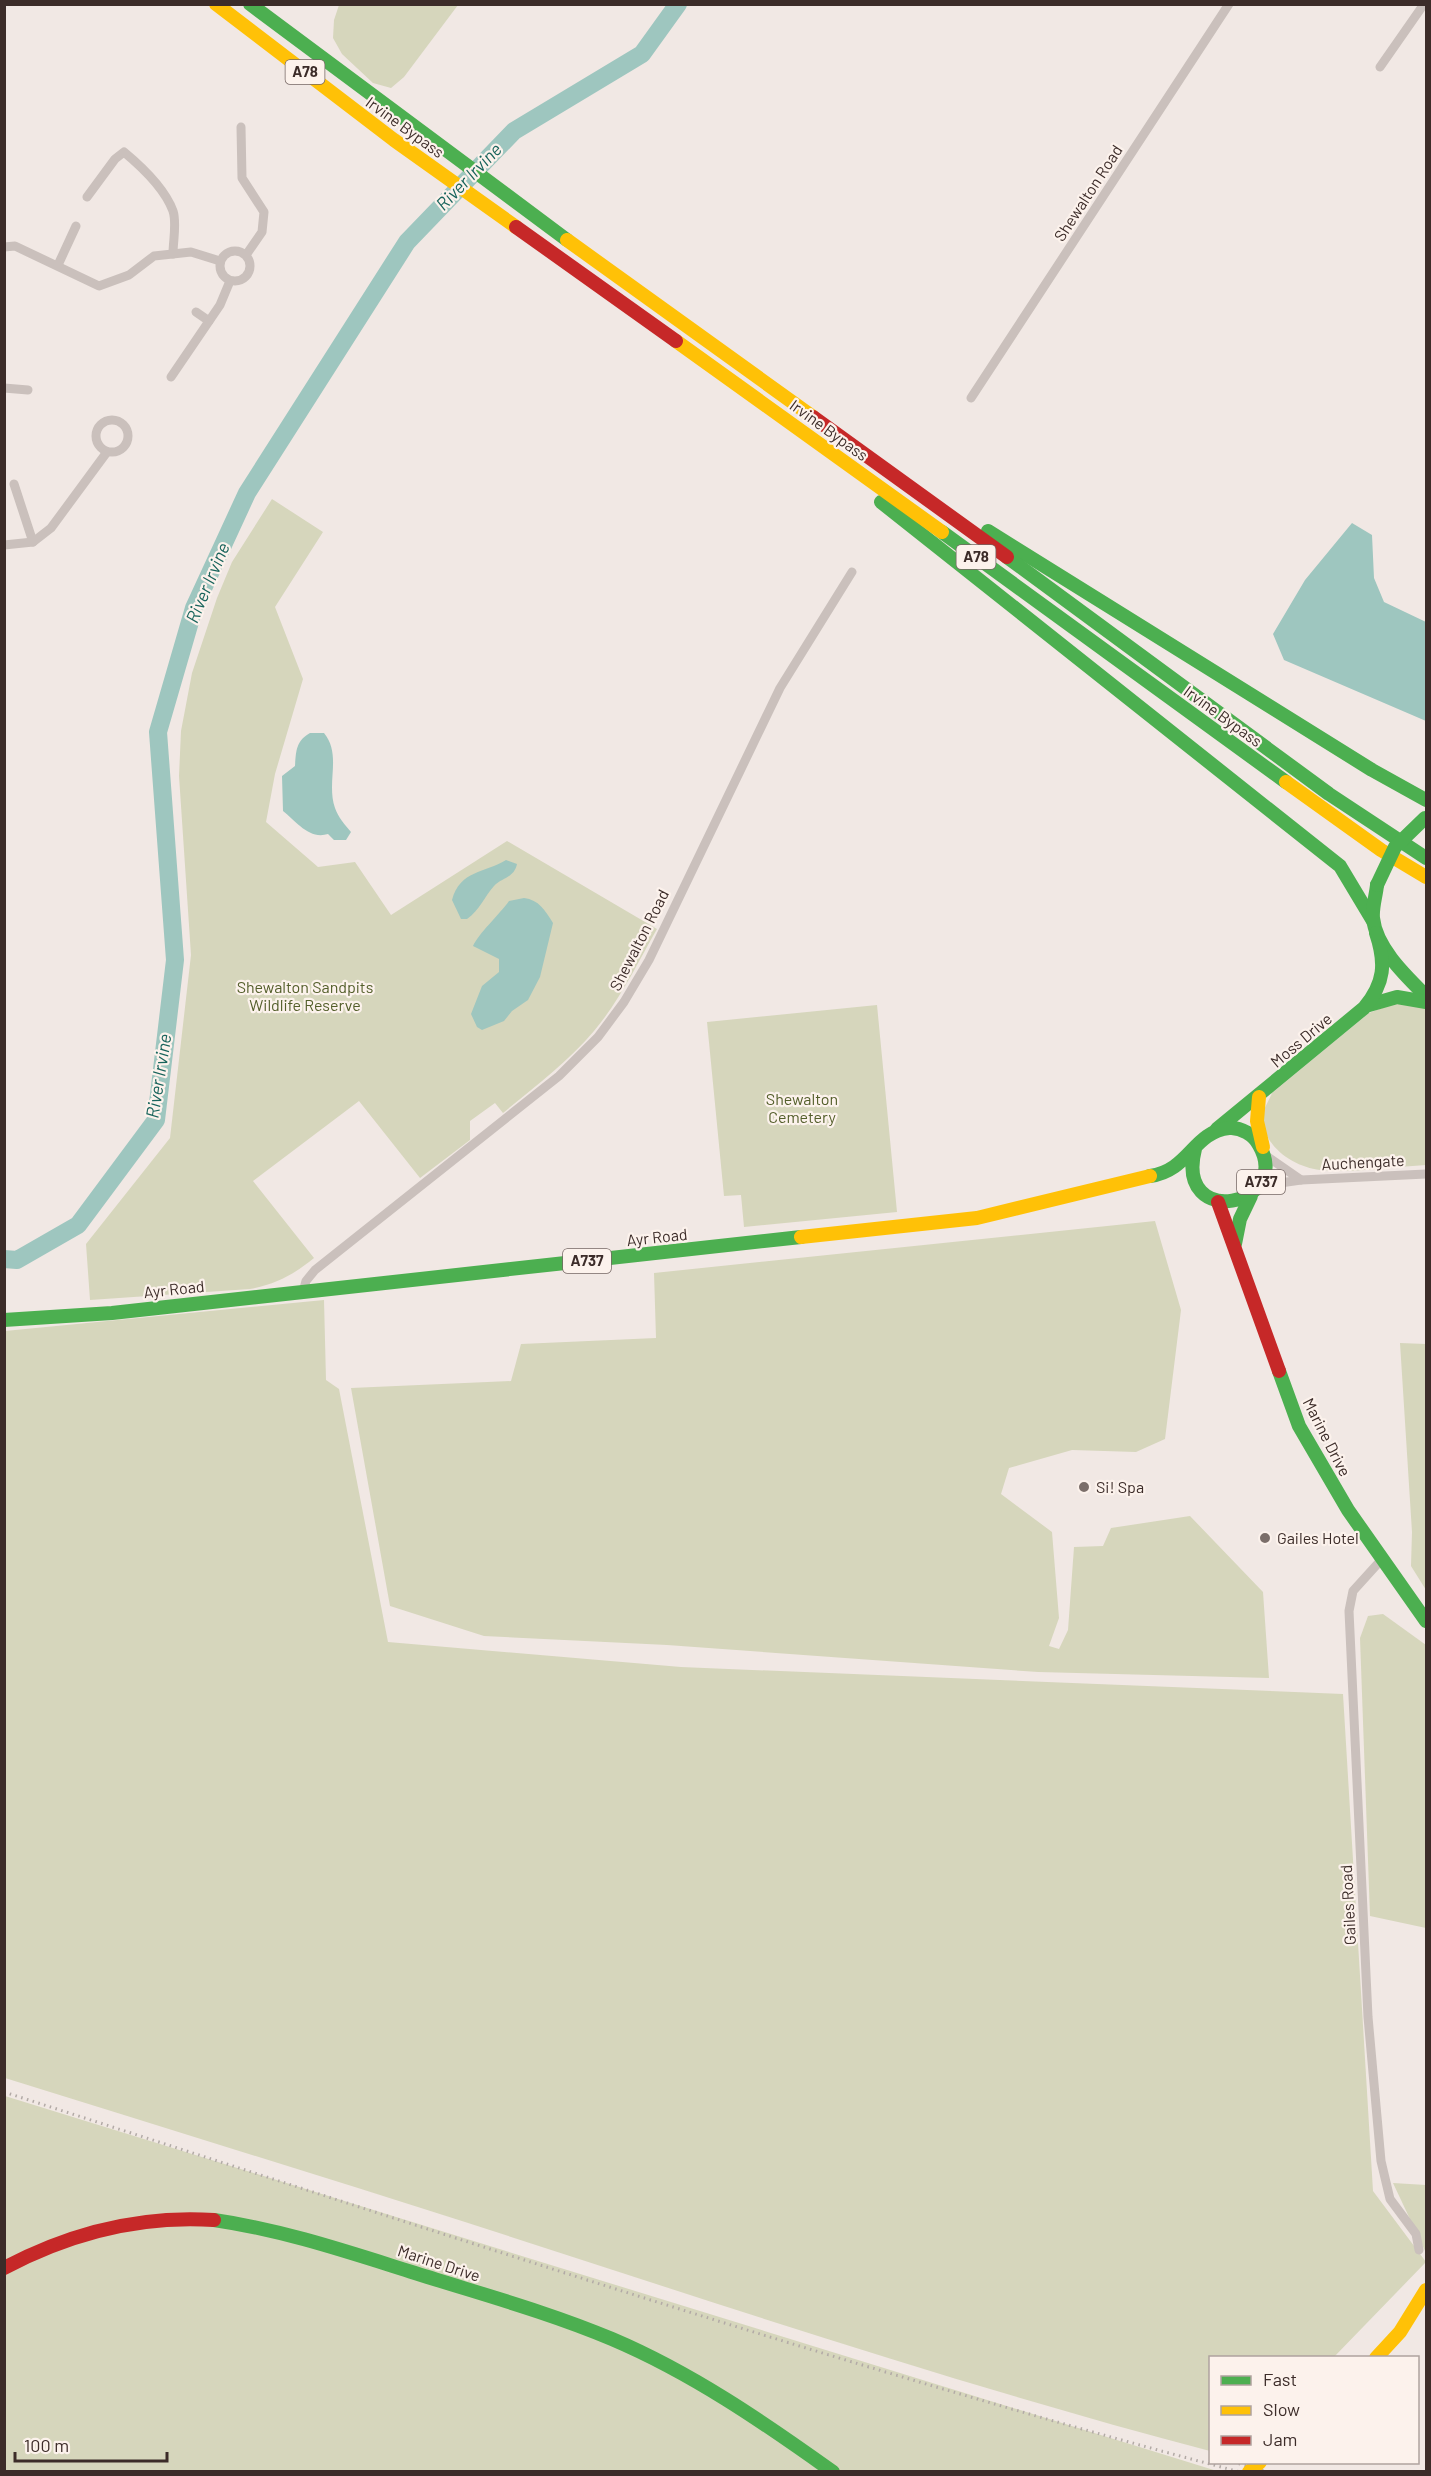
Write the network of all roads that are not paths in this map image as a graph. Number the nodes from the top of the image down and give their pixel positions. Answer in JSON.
{"nodes":[{"id":1,"x":216,"y":4,"type":"edge"},
{"id":2,"x":250,"y":4,"type":"edge"},
{"id":3,"x":1229,"y":4,"type":"edge"},
{"id":4,"x":1424,"y":4,"type":"edge"},
{"id":5,"x":1380,"y":67,"type":"dead end"},
{"id":6,"x":241,"y":127,"type":"dead end"},
{"id":7,"x":87,"y":197,"type":"dead end"},
{"id":8,"x":76,"y":226,"type":"dead end"},
{"id":9,"x":4,"y":247,"type":"edge"},
{"id":10,"x":173,"y":254,"type":"junction"},
{"id":11,"x":246,"y":255,"type":"junction"},
{"id":12,"x":220,"y":261,"type":"junction"},
{"id":13,"x":58,"y":265,"type":"junction"},
{"id":14,"x":230,"y":281,"type":"junction"},
{"id":15,"x":196,"y":312,"type":"dead end"},
{"id":16,"x":209,"y":321,"type":"junction"},
{"id":17,"x":171,"y":377,"type":"dead end"},
{"id":18,"x":4,"y":388,"type":"edge"},
{"id":19,"x":28,"y":390,"type":"dead end"},
{"id":20,"x":750,"y":393,"type":"junction"},
{"id":21,"x":971,"y":398,"type":"dead end"},
{"id":22,"x":847,"y":442,"type":"junction"},
{"id":23,"x":107,"y":452,"type":"dead end"},
{"id":24,"x":14,"y":484,"type":"dead end"},
{"id":25,"x":33,"y":542,"type":"junction"},
{"id":26,"x":4,"y":545,"type":"edge"},
{"id":27,"x":852,"y":572,"type":"dead end"},
{"id":28,"x":1426,"y":800,"type":"edge"},
{"id":29,"x":1426,"y":817,"type":"edge"},
{"id":30,"x":1426,"y":858,"type":"edge"},
{"id":31,"x":1426,"y":878,"type":"edge"},
{"id":32,"x":1375,"y":927,"type":"junction"},
{"id":33,"x":1426,"y":996,"type":"edge"},
{"id":34,"x":1426,"y":1002,"type":"edge"},
{"id":35,"x":1364,"y":1008,"type":"junction"},
{"id":36,"x":1259,"y":1097,"type":"junction"},
{"id":37,"x":1215,"y":1131,"type":"junction"},
{"id":38,"x":1195,"y":1149,"type":"junction"},
{"id":39,"x":1264,"y":1153,"type":"junction"},
{"id":40,"x":1166,"y":1174,"type":"junction"},
{"id":41,"x":1426,"y":1174,"type":"edge"},
{"id":42,"x":1301,"y":1180,"type":"junction"},
{"id":43,"x":1253,"y":1194,"type":"junction"},
{"id":44,"x":1212,"y":1199,"type":"junction"},
{"id":45,"x":1234,"y":1250,"type":"junction"},
{"id":46,"x":303,"y":1292,"type":"junction"},
{"id":47,"x":4,"y":1320,"type":"edge"},
{"id":48,"x":1382,"y":1559,"type":"junction"},
{"id":49,"x":1426,"y":1621,"type":"edge"},
{"id":50,"x":1419,"y":2250,"type":"dead end"},
{"id":51,"x":4,"y":2268,"type":"edge"},
{"id":52,"x":1426,"y":2290,"type":"edge"},
{"id":53,"x":1378,"y":2356,"type":"edge"},
{"id":54,"x":833,"y":2472,"type":"edge"}],
"edges":[{"from":1,"to":20,"type":"main road","name":"Irvine Bypass","number":"A78"},
{"from":2,"to":22,"type":"main road","name":"Irvine Bypass","number":"A78"},
{"from":3,"to":21,"type":"street","name":"Shewalton Road"},
{"from":4,"to":5,"type":"street"},
{"from":6,"to":11,"type":"street"},
{"from":7,"to":10,"type":"street"},
{"from":8,"to":13,"type":"street"},
{"from":9,"to":13,"type":"street"},
{"from":10,"to":12,"type":"street"},
{"from":10,"to":13,"type":"street"},
{"from":11,"to":12,"type":"street"},
{"from":11,"to":14,"type":"street"},
{"from":12,"to":14,"type":"street"},
{"from":14,"to":16,"type":"street"},
{"from":15,"to":16,"type":"street"},
{"from":16,"to":17,"type":"street"},
{"from":18,"to":19,"type":"street"},
{"from":20,"to":31,"type":"main road","name":"Irvine Bypass","number":"A78"},
{"from":20,"to":32,"type":"main road"},
{"from":22,"to":28,"type":"main road"},
{"from":22,"to":30,"type":"main road","name":"Irvine Bypass","number":"A78"},
{"from":23,"to":25,"type":"street"},
{"from":24,"to":25,"type":"street"},
{"from":25,"to":26,"type":"street"},
{"from":27,"to":46,"type":"street","name":"Shewalton Road"},
{"from":29,"to":32,"type":"main road","bridge":true},
{"from":32,"to":33,"type":"main road"},
{"from":32,"to":35,"type":"main road","name":"Moss Drive"},
{"from":34,"to":35,"type":"main road","name":"Moss Drive"},
{"from":35,"to":36,"type":"main road","name":"Moss Drive"},
{"from":36,"to":37,"type":"main road","name":"Moss Drive"},
{"from":36,"to":39,"type":"main road","number":"A737"},
{"from":37,"to":38,"type":"main road"},
{"from":37,"to":39,"type":"main road","number":"A737"},
{"from":38,"to":40,"type":"main road"},
{"from":38,"to":44,"type":"main road"},
{"from":39,"to":42,"type":"street","name":"Auchengate"},
{"from":39,"to":43,"type":"main road","number":"A737"},
{"from":40,"to":44,"type":"main road"},
{"from":40,"to":46,"type":"main road","name":"Ayr Road","number":"A737"},
{"from":41,"to":42,"type":"street","name":"Auchengate"},
{"from":42,"to":43,"type":"street","name":"Auchengate"},
{"from":43,"to":44,"type":"main road","number":"A737"},
{"from":43,"to":45,"type":"main road","name":"Marine Drive"},
{"from":44,"to":45,"type":"main road","name":"Marine Drive"},
{"from":45,"to":48,"type":"main road","name":"Marine Drive"},
{"from":46,"to":47,"type":"main road","name":"Ayr Road","number":"A737"},
{"from":48,"to":49,"type":"main road","name":"Marine Drive"},
{"from":48,"to":50,"type":"street","name":"Gailes Road"},
{"from":51,"to":54,"type":"main road","name":"Marine Drive"},
{"from":52,"to":53,"type":"main road"}]}
